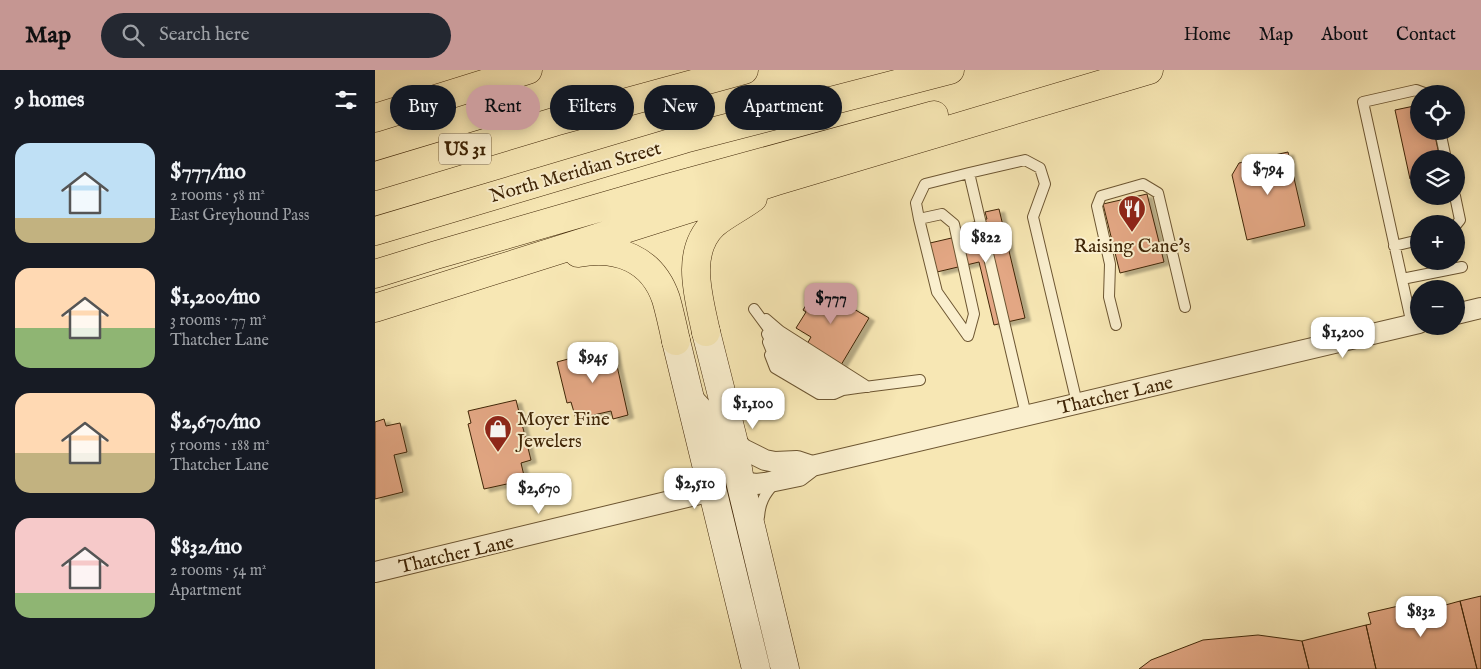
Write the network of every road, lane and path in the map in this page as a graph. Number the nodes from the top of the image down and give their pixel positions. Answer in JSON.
{"nodes":[{"id":1,"x":711,"y":70,"type":"edge"},
{"id":2,"x":744,"y":70,"type":"edge"},
{"id":3,"x":950,"y":70,"type":"edge"},
{"id":4,"x":1140,"y":70,"type":"edge"},
{"id":5,"x":1149,"y":70,"type":"edge"},
{"id":6,"x":523,"y":72,"type":"edge"},
{"id":7,"x":1410,"y":91,"type":"edge"},
{"id":8,"x":634,"y":96,"type":"edge"},
{"id":9,"x":634,"y":100,"type":"edge"},
{"id":10,"x":375,"y":118,"type":"edge"},
{"id":11,"x":550,"y":123,"type":"edge"},
{"id":12,"x":969,"y":173,"type":"junction"},
{"id":13,"x":375,"y":176,"type":"edge"},
{"id":14,"x":777,"y":181,"type":"junction"},
{"id":15,"x":919,"y":220,"type":"junction"},
{"id":16,"x":375,"y":230,"type":"edge"},
{"id":17,"x":1410,"y":242,"type":"edge"},
{"id":18,"x":1394,"y":246,"type":"junction"},
{"id":19,"x":1447,"y":270,"type":"edge"},
{"id":20,"x":375,"y":274,"type":"edge"},
{"id":21,"x":1402,"y":279,"type":"junction"},
{"id":22,"x":440,"y":286,"type":"junction"},
{"id":23,"x":1185,"y":307,"type":"dead end"},
{"id":24,"x":1410,"y":307,"type":"edge"},
{"id":25,"x":375,"y":308,"type":"edge"},
{"id":26,"x":1481,"y":308,"type":"edge"},
{"id":27,"x":753,"y":309,"type":"junction"},
{"id":28,"x":1465,"y":312,"type":"edge"},
{"id":29,"x":1116,"y":325,"type":"dead end"},
{"id":30,"x":1410,"y":325,"type":"edge"},
{"id":31,"x":706,"y":332,"type":"joint"},
{"id":32,"x":676,"y":341,"type":"joint"},
{"id":33,"x":920,"y":380,"type":"dead end"},
{"id":34,"x":868,"y":387,"type":"junction"},
{"id":35,"x":857,"y":388,"type":"junction"},
{"id":36,"x":838,"y":392,"type":"junction"},
{"id":37,"x":1077,"y":403,"type":"junction"},
{"id":38,"x":1026,"y":415,"type":"junction"},
{"id":39,"x":733,"y":439,"type":"junction"},
{"id":40,"x":812,"y":466,"type":"junction"},
{"id":41,"x":777,"y":481,"type":"junction"},
{"id":42,"x":726,"y":489,"type":"junction"},
{"id":43,"x":753,"y":540,"type":"junction"},
{"id":44,"x":375,"y":572,"type":"edge"},
{"id":45,"x":756,"y":669,"type":"edge"},
{"id":46,"x":785,"y":669,"type":"edge"}],
"edges":[{"from":1,"to":8,"type":"highway"},
{"from":2,"to":9,"type":"highway","number":"US 31"},
{"from":3,"to":16,"type":"highway","name":"North Meridian Street"},
{"from":4,"to":20,"type":"highway"},
{"from":5,"to":14,"type":"highway"},
{"from":6,"to":10,"type":"highway"},
{"from":7,"to":18,"type":"lane"},
{"from":11,"to":13,"type":"highway","number":"US 31"},
{"from":12,"to":15,"type":"lane"},
{"from":12,"to":37,"type":"lane"},
{"from":12,"to":38,"type":"lane"},
{"from":14,"to":22,"type":"highway"},
{"from":14,"to":31,"type":"highway"},
{"from":15,"to":15,"type":"lane"},
{"from":17,"to":18,"type":"lane"},
{"from":18,"to":21,"type":"lane"},
{"from":19,"to":21,"type":"lane"},
{"from":21,"to":24,"type":"lane"},
{"from":22,"to":25,"type":"highway"},
{"from":22,"to":32,"type":"highway"},
{"from":23,"to":29,"type":"lane"},
{"from":26,"to":28,"type":"street"},
{"from":27,"to":34,"type":"lane"},
{"from":27,"to":35,"type":"lane"},
{"from":27,"to":36,"type":"lane"},
{"from":27,"to":36,"type":"lane"},
{"from":30,"to":37,"type":"street","name":"Thatcher Lane"},
{"from":31,"to":39,"type":"street"},
{"from":32,"to":42,"type":"street"},
{"from":33,"to":34,"type":"lane"},
{"from":34,"to":35,"type":"lane"},
{"from":35,"to":36,"type":"lane"},
{"from":37,"to":38,"type":"street","name":"Thatcher Lane"},
{"from":38,"to":40,"type":"street","name":"Thatcher Lane"},
{"from":39,"to":40,"type":"street","name":"Thatcher Lane"},
{"from":39,"to":42,"type":"street"},
{"from":40,"to":41,"type":"street","name":"Thatcher Lane"},
{"from":41,"to":42,"type":"street","name":"Thatcher Lane"},
{"from":41,"to":43,"type":"lane"},
{"from":42,"to":43,"type":"street"},
{"from":42,"to":44,"type":"street","name":"Thatcher Lane"},
{"from":42,"to":45,"type":"street"},
{"from":43,"to":46,"type":"street"}]}
